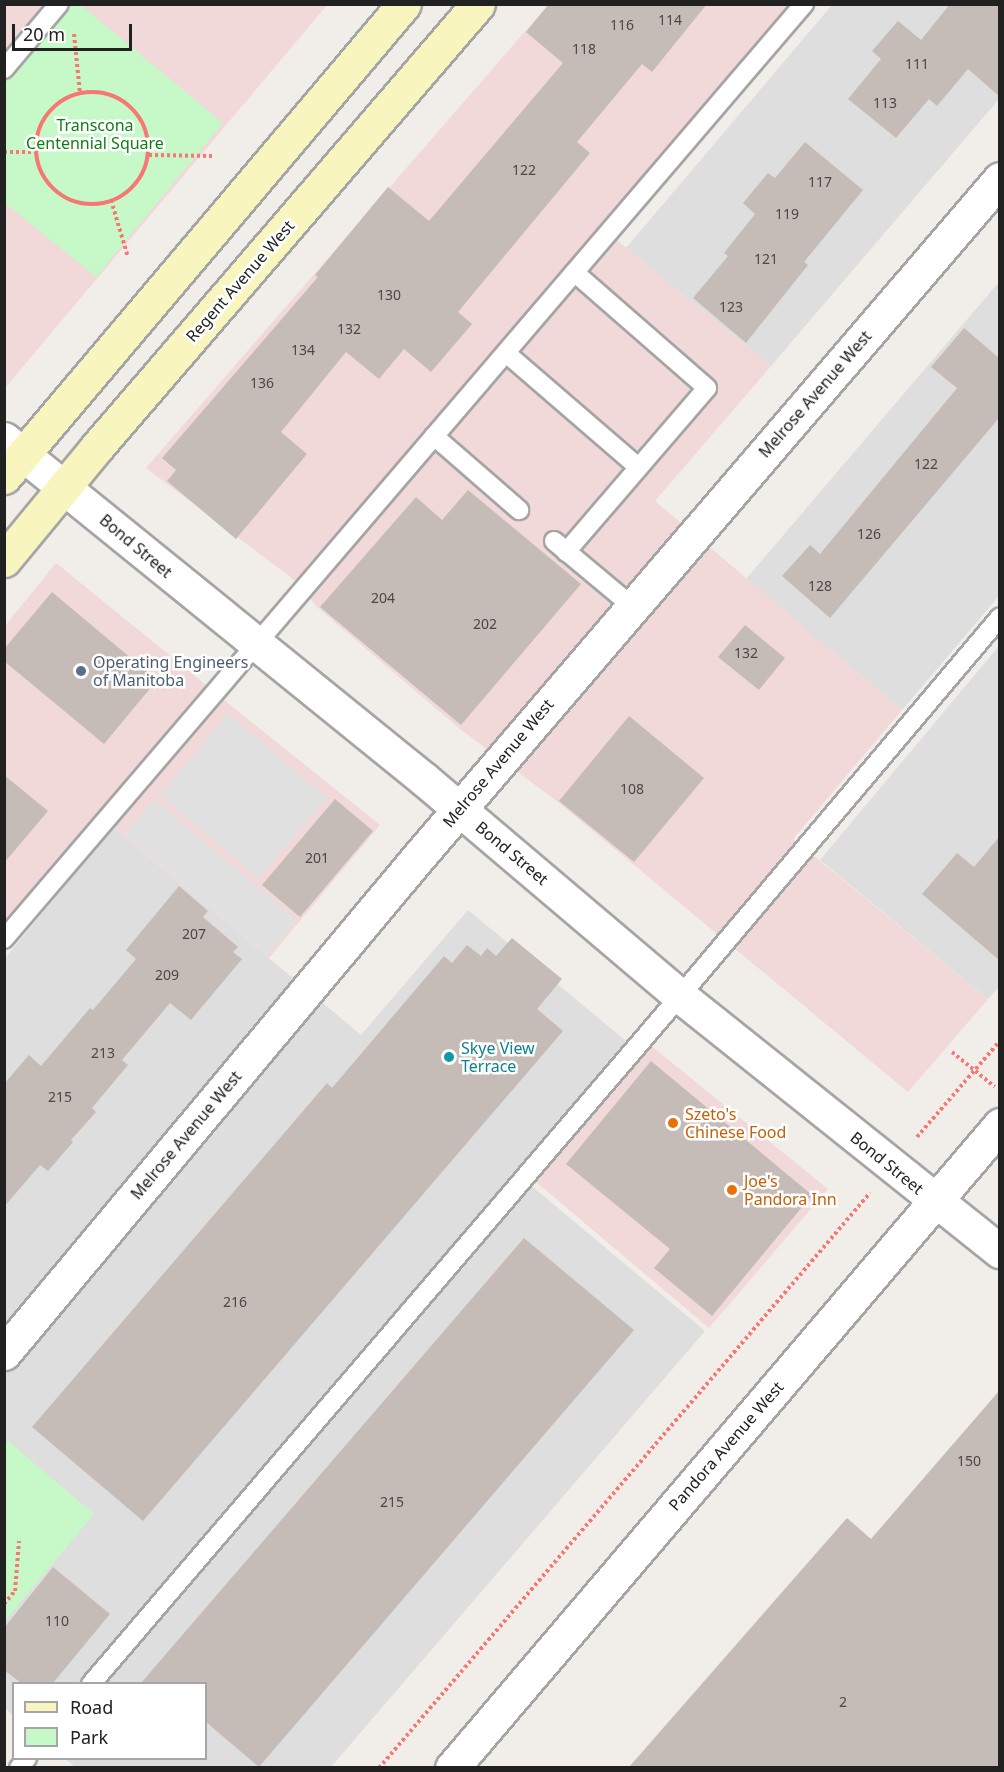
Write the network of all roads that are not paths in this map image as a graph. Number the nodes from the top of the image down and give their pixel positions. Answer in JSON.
{"nodes":[{"id":1,"x":59,"y":4,"type":"edge"},
{"id":2,"x":404,"y":4,"type":"edge"},
{"id":3,"x":478,"y":4,"type":"edge"},
{"id":4,"x":804,"y":4,"type":"edge"},
{"id":5,"x":4,"y":69,"type":"edge"},
{"id":6,"x":999,"y":179,"type":"edge"},
{"id":7,"x":574,"y":272,"type":"junction"},
{"id":8,"x":506,"y":353,"type":"junction"},
{"id":9,"x":434,"y":436,"type":"junction"},
{"id":10,"x":11,"y":457,"type":"edge"},
{"id":11,"x":637,"y":466,"type":"junction"},
{"id":12,"x":64,"y":489,"type":"junction"},
{"id":13,"x":519,"y":510,"type":"dead end"},
{"id":14,"x":4,"y":560,"type":"edge"},
{"id":15,"x":632,"y":606,"type":"junction"},
{"id":16,"x":999,"y":617,"type":"edge"},
{"id":17,"x":255,"y":645,"type":"junction"},
{"id":18,"x":459,"y":809,"type":"junction"},
{"id":19,"x":4,"y":939,"type":"edge"},
{"id":20,"x":680,"y":996,"type":"junction"},
{"id":21,"x":999,"y":1125,"type":"edge"},
{"id":22,"x":935,"y":1201,"type":"junction"},
{"id":23,"x":999,"y":1251,"type":"edge"},
{"id":24,"x":4,"y":1353,"type":"edge"},
{"id":25,"x":92,"y":1682,"type":"edge"},
{"id":26,"x":452,"y":1767,"type":"edge"}],
"edges":[{"from":1,"to":5,"type":"lane"},
{"from":2,"to":10,"type":"main road"},
{"from":3,"to":12,"type":"main road","name":"Regent Avenue West"},
{"from":4,"to":7,"type":"lane"},
{"from":6,"to":15,"type":"street","name":"Melrose Avenue West"},
{"from":7,"to":8,"type":"lane"},
{"from":7,"to":11,"type":"lane"},
{"from":8,"to":9,"type":"lane"},
{"from":8,"to":11,"type":"lane"},
{"from":9,"to":13,"type":"lane"},
{"from":9,"to":17,"type":"lane"},
{"from":10,"to":12,"type":"street","name":"Bond Street"},
{"from":11,"to":15,"type":"lane"},
{"from":12,"to":14,"type":"main road","name":"Regent Avenue West"},
{"from":12,"to":17,"type":"street","name":"Bond Street"},
{"from":15,"to":18,"type":"street","name":"Melrose Avenue West"},
{"from":16,"to":20,"type":"lane"},
{"from":17,"to":18,"type":"street","name":"Bond Street"},
{"from":17,"to":19,"type":"lane"},
{"from":18,"to":20,"type":"street","name":"Bond Street"},
{"from":18,"to":24,"type":"street","name":"Melrose Avenue West"},
{"from":20,"to":22,"type":"street","name":"Bond Street"},
{"from":20,"to":25,"type":"lane"},
{"from":21,"to":22,"type":"street","name":"Pandora Avenue West"},
{"from":22,"to":23,"type":"street","name":"Bond Street"},
{"from":22,"to":26,"type":"street","name":"Pandora Avenue West"}]}
